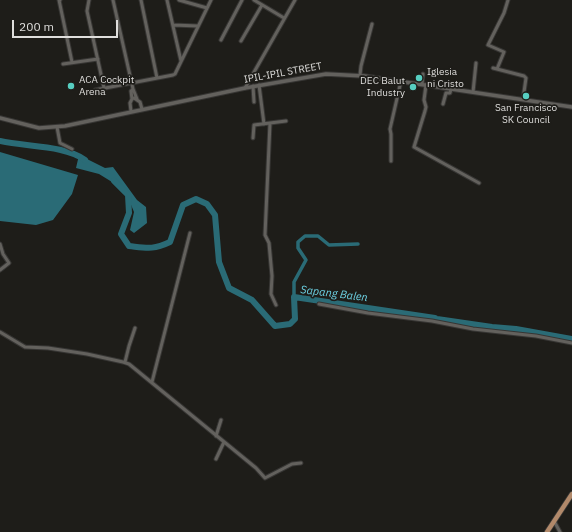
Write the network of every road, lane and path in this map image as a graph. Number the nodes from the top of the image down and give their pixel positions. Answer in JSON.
{"nodes":[{"id":1,"x":59,"y":0,"type":"edge"},
{"id":2,"x":89,"y":0,"type":"edge"},
{"id":3,"x":113,"y":0,"type":"edge"},
{"id":4,"x":141,"y":0,"type":"edge"},
{"id":5,"x":168,"y":0,"type":"edge"},
{"id":6,"x":179,"y":0,"type":"edge"},
{"id":7,"x":211,"y":0,"type":"edge"},
{"id":8,"x":242,"y":0,"type":"edge"},
{"id":9,"x":254,"y":0,"type":"edge"},
{"id":10,"x":295,"y":0,"type":"edge"},
{"id":11,"x":508,"y":0,"type":"edge"},
{"id":12,"x":262,"y":5,"type":"junction"},
{"id":13,"x":207,"y":8,"type":"junction"},
{"id":14,"x":284,"y":18,"type":"junction"},
{"id":15,"x":372,"y":24,"type":"dead end"},
{"id":16,"x":173,"y":25,"type":"junction"},
{"id":17,"x":198,"y":26,"type":"junction"},
{"id":18,"x":221,"y":40,"type":"dead end"},
{"id":19,"x":241,"y":41,"type":"dead end"},
{"id":20,"x":98,"y":59,"type":"junction"},
{"id":21,"x":181,"y":61,"type":"junction"},
{"id":22,"x":72,"y":62,"type":"junction"},
{"id":23,"x":476,"y":63,"type":"dead end"},
{"id":24,"x":63,"y":64,"type":"dead end"},
{"id":25,"x":493,"y":68,"type":"dead end"},
{"id":26,"x":497,"y":69,"type":"junction"},
{"id":27,"x":423,"y":74,"type":"dead end"},
{"id":28,"x":360,"y":75,"type":"junction"},
{"id":29,"x":157,"y":78,"type":"junction"},
{"id":30,"x":401,"y":81,"type":"junction"},
{"id":31,"x":131,"y":83,"type":"junction"},
{"id":32,"x":259,"y":85,"type":"junction"},
{"id":33,"x":424,"y":85,"type":"junction"},
{"id":34,"x":253,"y":86,"type":"junction"},
{"id":35,"x":104,"y":88,"type":"junction"},
{"id":36,"x":245,"y":88,"type":"junction"},
{"id":37,"x":133,"y":89,"type":"junction"},
{"id":38,"x":451,"y":89,"type":"junction"},
{"id":39,"x":95,"y":90,"type":"dead end"},
{"id":40,"x":472,"y":92,"type":"junction"},
{"id":41,"x":132,"y":99,"type":"junction"},
{"id":42,"x":137,"y":99,"type":"junction"},
{"id":43,"x":523,"y":99,"type":"junction"},
{"id":44,"x":254,"y":102,"type":"dead end"},
{"id":45,"x":444,"y":104,"type":"dead end"},
{"id":46,"x":572,"y":107,"type":"edge"},
{"id":47,"x":142,"y":109,"type":"junction"},
{"id":48,"x":131,"y":111,"type":"junction"},
{"id":49,"x":0,"y":118,"type":"edge"},
{"id":50,"x":286,"y":121,"type":"dead end"},
{"id":51,"x":270,"y":123,"type":"junction"},
{"id":52,"x":264,"y":124,"type":"junction"},
{"id":53,"x":57,"y":127,"type":"junction"},
{"id":54,"x":254,"y":138,"type":"dead end"},
{"id":55,"x":72,"y":149,"type":"dead end"},
{"id":56,"x":391,"y":161,"type":"dead end"},
{"id":57,"x":479,"y":183,"type":"dead end"},
{"id":58,"x":190,"y":234,"type":"dead end"},
{"id":59,"x":0,"y":244,"type":"edge"},
{"id":60,"x":0,"y":270,"type":"edge"},
{"id":61,"x":319,"y":304,"type":"dead end"},
{"id":62,"x":276,"y":305,"type":"dead end"},
{"id":63,"x":135,"y":328,"type":"dead end"},
{"id":64,"x":0,"y":332,"type":"edge"},
{"id":65,"x":572,"y":343,"type":"edge"},
{"id":66,"x":125,"y":362,"type":"junction"},
{"id":67,"x":152,"y":382,"type":"junction"},
{"id":68,"x":221,"y":420,"type":"dead end"},
{"id":69,"x":216,"y":436,"type":"junction"},
{"id":70,"x":224,"y":442,"type":"junction"},
{"id":71,"x":216,"y":459,"type":"dead end"},
{"id":72,"x":301,"y":463,"type":"dead end"},
{"id":73,"x":572,"y":494,"type":"edge"},
{"id":74,"x":554,"y":521,"type":"junction"},
{"id":75,"x":547,"y":532,"type":"edge"},
{"id":76,"x":560,"y":532,"type":"edge"}],
"edges":[{"from":1,"to":22,"type":"street"},
{"from":2,"to":20,"type":"street"},
{"from":3,"to":31,"type":"street"},
{"from":4,"to":29,"type":"street"},
{"from":5,"to":16,"type":"street"},
{"from":6,"to":13,"type":"street"},
{"from":7,"to":13,"type":"street"},
{"from":8,"to":18,"type":"street"},
{"from":9,"to":12,"type":"street"},
{"from":10,"to":14,"type":"street"},
{"from":11,"to":26,"type":"street"},
{"from":12,"to":14,"type":"street"},
{"from":12,"to":19,"type":"street"},
{"from":13,"to":17,"type":"street"},
{"from":14,"to":36,"type":"street"},
{"from":15,"to":28,"type":"street"},
{"from":16,"to":17,"type":"street"},
{"from":16,"to":21,"type":"street"},
{"from":17,"to":21,"type":"street"},
{"from":20,"to":22,"type":"street"},
{"from":20,"to":35,"type":"street"},
{"from":21,"to":29,"type":"street"},
{"from":22,"to":24,"type":"street"},
{"from":23,"to":40,"type":"street"},
{"from":25,"to":26,"type":"street"},
{"from":26,"to":43,"type":"street"},
{"from":27,"to":33,"type":"street"},
{"from":28,"to":30,"type":"street","name":"IPIL-IPIL STREET"},
{"from":28,"to":32,"type":"street","name":"IPIL-IPIL STREET"},
{"from":29,"to":31,"type":"street"},
{"from":30,"to":33,"type":"street","name":"IPIL-IPIL STREET"},
{"from":30,"to":56,"type":"street"},
{"from":31,"to":35,"type":"street"},
{"from":31,"to":37,"type":"street"},
{"from":32,"to":34,"type":"street","name":"IPIL-IPIL STREET"},
{"from":32,"to":52,"type":"street"},
{"from":33,"to":38,"type":"street","name":"IPIL-IPIL STREET"},
{"from":33,"to":57,"type":"street"},
{"from":34,"to":36,"type":"street","name":"IPIL-IPIL STREET"},
{"from":34,"to":44,"type":"street"},
{"from":35,"to":39,"type":"street"},
{"from":36,"to":47,"type":"street","name":"IPIL-IPIL STREET"},
{"from":37,"to":41,"type":"street"},
{"from":37,"to":42,"type":"street"},
{"from":38,"to":40,"type":"street","name":"IPIL-IPIL STREET"},
{"from":38,"to":45,"type":"street"},
{"from":40,"to":43,"type":"street","name":"IPIL-IPIL STREET"},
{"from":41,"to":42,"type":"street"},
{"from":41,"to":48,"type":"street"},
{"from":42,"to":47,"type":"street"},
{"from":43,"to":46,"type":"street","name":"IPIL-IPIL STREET"},
{"from":47,"to":48,"type":"street","name":"IPIL-IPIL STREET"},
{"from":48,"to":53,"type":"street","name":"IPIL-IPIL STREET"},
{"from":49,"to":53,"type":"street","name":"IPIL-IPIL STREET"},
{"from":50,"to":51,"type":"street"},
{"from":51,"to":52,"type":"street"},
{"from":51,"to":62,"type":"street"},
{"from":52,"to":54,"type":"street"},
{"from":53,"to":55,"type":"street"},
{"from":58,"to":67,"type":"street"},
{"from":59,"to":60,"type":"street"},
{"from":61,"to":65,"type":"street"},
{"from":63,"to":66,"type":"street"},
{"from":64,"to":66,"type":"street"},
{"from":66,"to":67,"type":"street"},
{"from":67,"to":69,"type":"street"},
{"from":68,"to":69,"type":"street"},
{"from":69,"to":70,"type":"street"},
{"from":70,"to":71,"type":"street"},
{"from":70,"to":72,"type":"street"},
{"from":73,"to":74,"type":"main road"},
{"from":74,"to":75,"type":"main road"},
{"from":74,"to":76,"type":"street"}]}
